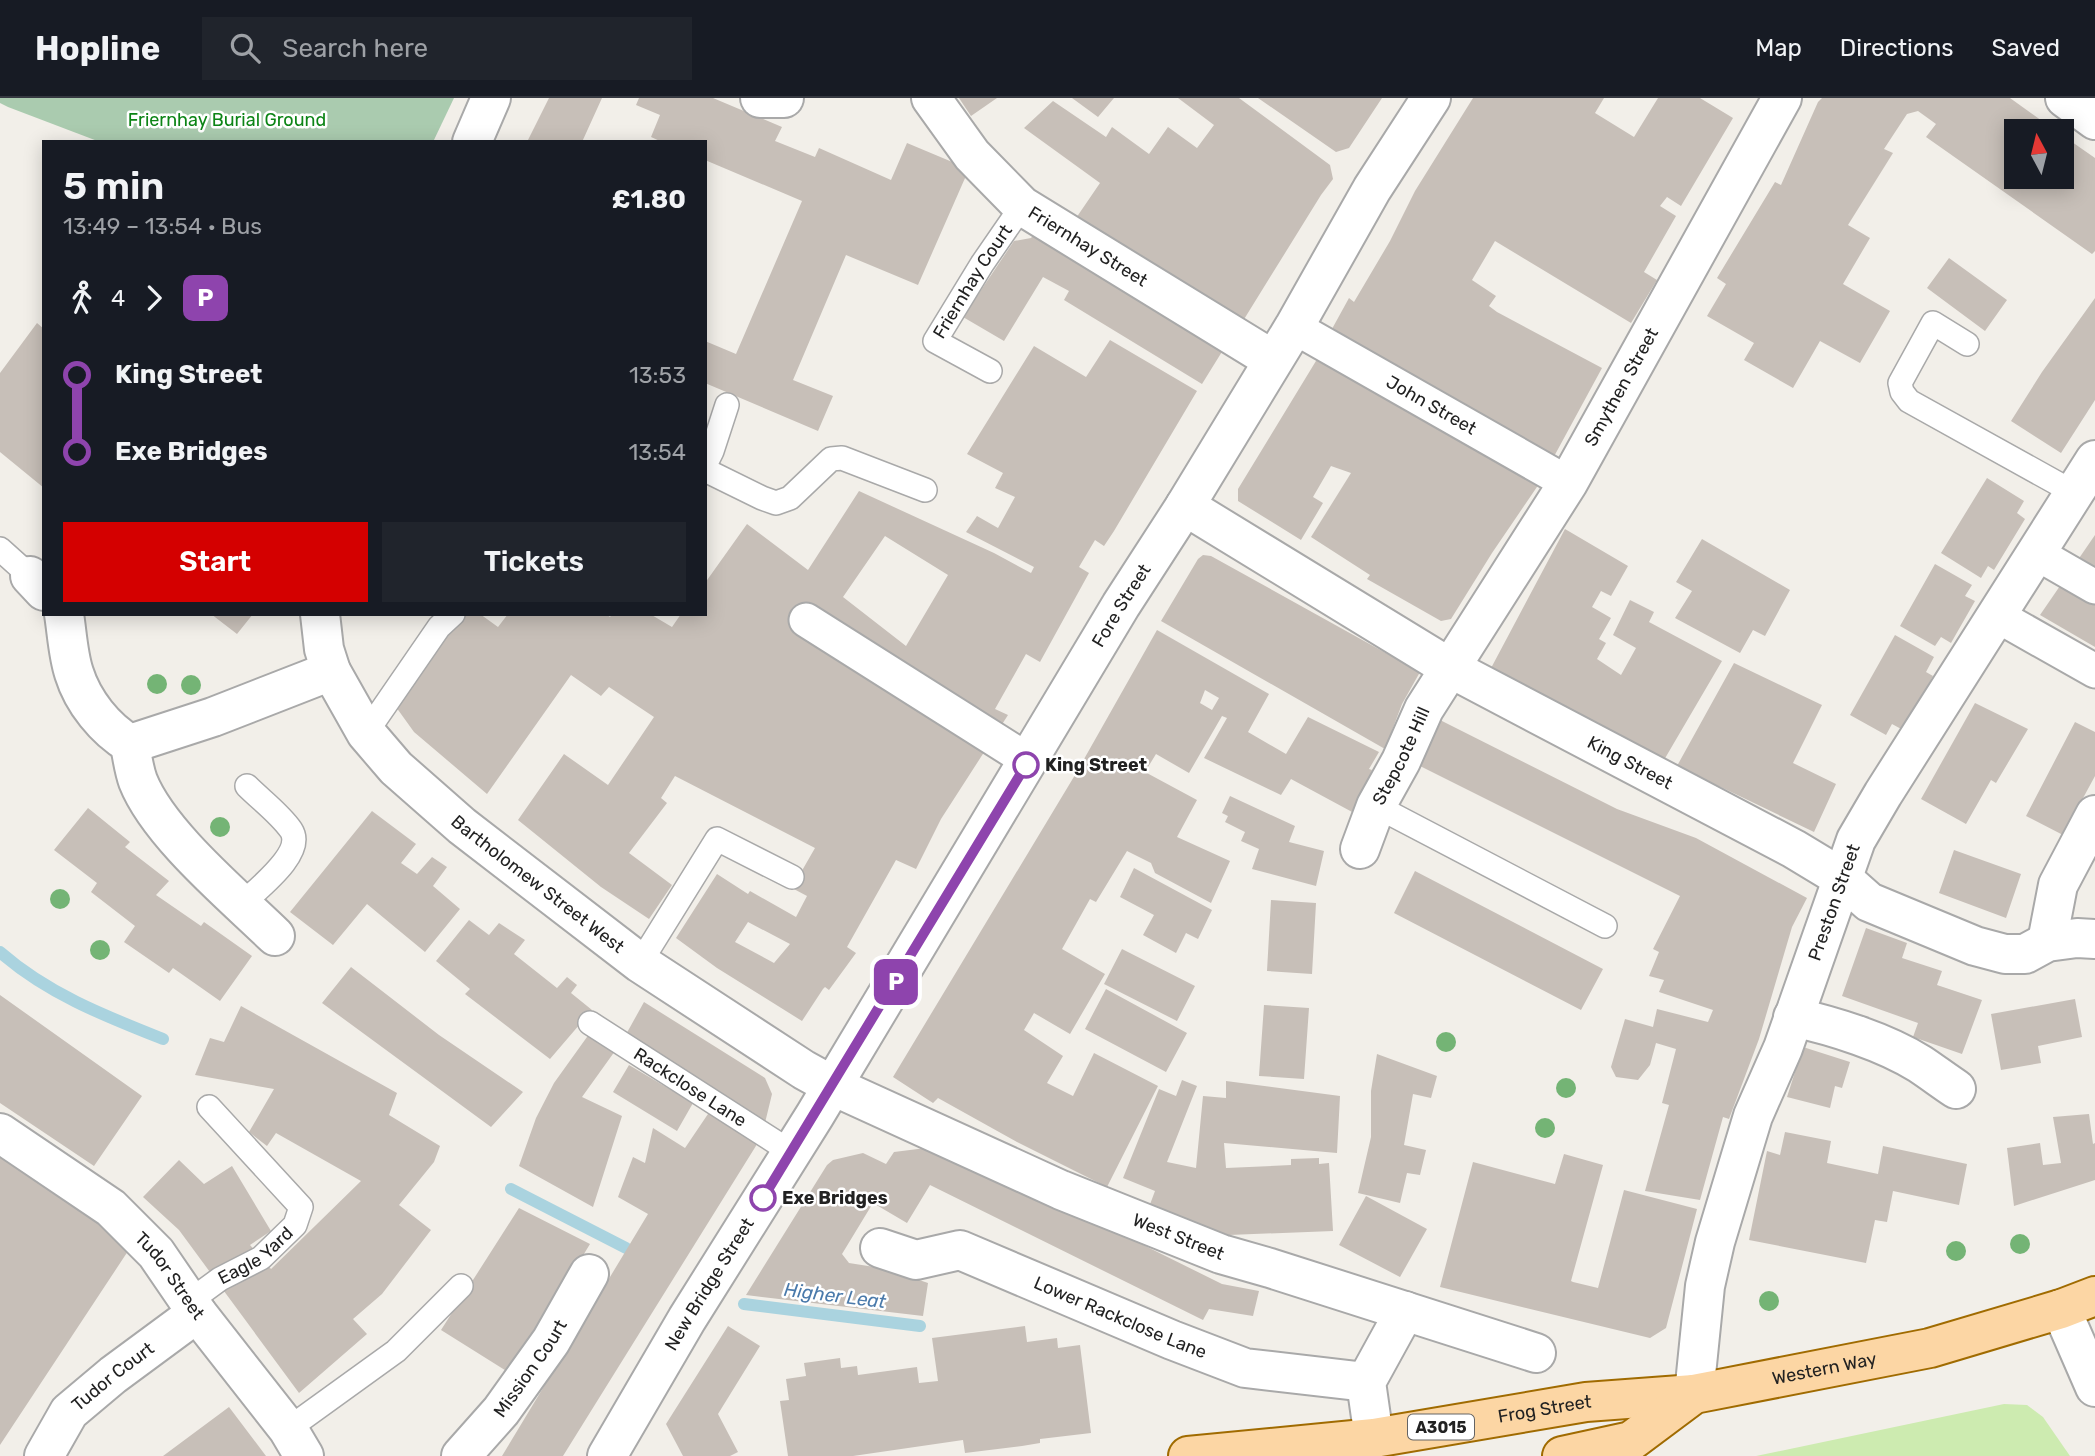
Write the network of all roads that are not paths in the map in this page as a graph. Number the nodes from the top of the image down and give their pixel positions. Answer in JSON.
{"nodes":[{"id":1,"x":491,"y":98,"type":"edge"},
{"id":2,"x":760,"y":98,"type":"edge"},
{"id":3,"x":784,"y":98,"type":"edge"},
{"id":4,"x":932,"y":98,"type":"edge"},
{"id":5,"x":1431,"y":98,"type":"edge"},
{"id":6,"x":1782,"y":98,"type":"edge"},
{"id":7,"x":2065,"y":98,"type":"edge"},
{"id":8,"x":2095,"y":121,"type":"edge"},
{"id":9,"x":473,"y":140,"type":"edge"},
{"id":10,"x":1021,"y":206,"type":"junction"},
{"id":11,"x":1294,"y":327,"type":"junction"},
{"id":12,"x":1967,"y":344,"type":"dead end"},
{"id":13,"x":1273,"y":360,"type":"junction"},
{"id":14,"x":990,"y":371,"type":"dead end"},
{"id":15,"x":727,"y":405,"type":"dead end"},
{"id":16,"x":2095,"y":460,"type":"edge"},
{"id":17,"x":707,"y":462,"type":"edge"},
{"id":18,"x":707,"y":468,"type":"edge"},
{"id":19,"x":1568,"y":483,"type":"junction"},
{"id":20,"x":925,"y":490,"type":"dead end"},
{"id":21,"x":2073,"y":492,"type":"junction"},
{"id":22,"x":1185,"y":506,"type":"junction"},
{"id":23,"x":0,"y":549,"type":"edge"},
{"id":24,"x":2036,"y":552,"type":"junction"},
{"id":25,"x":37,"y":583,"type":"edge"},
{"id":26,"x":2095,"y":587,"type":"edge"},
{"id":27,"x":1996,"y":615,"type":"junction"},
{"id":28,"x":64,"y":616,"type":"edge"},
{"id":29,"x":320,"y":616,"type":"edge"},
{"id":30,"x":451,"y":616,"type":"edge"},
{"id":31,"x":806,"y":620,"type":"dead end"},
{"id":32,"x":1450,"y":668,"type":"junction"},
{"id":33,"x":331,"y":671,"type":"junction"},
{"id":34,"x":2095,"y":671,"type":"edge"},
{"id":35,"x":366,"y":733,"type":"junction"},
{"id":36,"x":130,"y":744,"type":"junction"},
{"id":37,"x":1029,"y":761,"type":"junction"},
{"id":38,"x":247,"y":786,"type":"dead end"},
{"id":39,"x":1376,"y":806,"type":"junction"},
{"id":40,"x":2095,"y":815,"type":"edge"},
{"id":41,"x":1360,"y":849,"type":"dead end"},
{"id":42,"x":792,"y":877,"type":"dead end"},
{"id":43,"x":1842,"y":878,"type":"junction"},
{"id":44,"x":242,"y":904,"type":"junction"},
{"id":45,"x":1605,"y":926,"type":"dead end"},
{"id":46,"x":275,"y":936,"type":"dead end"},
{"id":47,"x":2095,"y":939,"type":"edge"},
{"id":48,"x":2047,"y":942,"type":"junction"},
{"id":49,"x":640,"y":963,"type":"junction"},
{"id":50,"x":1793,"y":1017,"type":"junction"},
{"id":51,"x":590,"y":1023,"type":"dead end"},
{"id":52,"x":1956,"y":1090,"type":"dead end"},
{"id":53,"x":824,"y":1100,"type":"junction"},
{"id":54,"x":209,"y":1107,"type":"dead end"},
{"id":55,"x":0,"y":1133,"type":"edge"},
{"id":56,"x":791,"y":1152,"type":"junction"},
{"id":57,"x":880,"y":1248,"type":"dead end"},
{"id":58,"x":589,"y":1274,"type":"dead end"},
{"id":59,"x":461,"y":1286,"type":"dead end"},
{"id":60,"x":2078,"y":1303,"type":"edge"},
{"id":61,"x":194,"y":1307,"type":"junction"},
{"id":62,"x":1405,"y":1311,"type":"junction"},
{"id":63,"x":1536,"y":1353,"type":"dead end"},
{"id":64,"x":1366,"y":1382,"type":"junction"},
{"id":65,"x":2095,"y":1387,"type":"edge"},
{"id":66,"x":1694,"y":1394,"type":"junction"},
{"id":67,"x":1374,"y":1438,"type":"junction"},
{"id":68,"x":296,"y":1443,"type":"edge"},
{"id":69,"x":44,"y":1456,"type":"edge"},
{"id":70,"x":461,"y":1456,"type":"edge"},
{"id":71,"x":607,"y":1456,"type":"edge"},
{"id":72,"x":1188,"y":1456,"type":"edge"},
{"id":73,"x":1562,"y":1456,"type":"edge"}],
"edges":[{"from":1,"to":9,"type":"street"},
{"from":2,"to":3,"type":"street"},
{"from":4,"to":10,"type":"street","name":"Friernhay Street"},
{"from":5,"to":11,"type":"street","name":"Fore Street"},
{"from":6,"to":19,"type":"street","name":"Smythen Street"},
{"from":7,"to":8,"type":"street"},
{"from":10,"to":13,"type":"street","name":"Friernhay Street"},
{"from":10,"to":14,"type":"lane","name":"Friernhay Court"},
{"from":11,"to":13,"type":"street","name":"Fore Street"},
{"from":11,"to":19,"type":"street","name":"John Street"},
{"from":12,"to":21,"type":"lane"},
{"from":13,"to":22,"type":"street","name":"Fore Street"},
{"from":15,"to":17,"type":"lane"},
{"from":16,"to":21,"type":"street","name":"Preston Street"},
{"from":18,"to":20,"type":"lane"},
{"from":19,"to":32,"type":"street","name":"Smythen Street"},
{"from":21,"to":24,"type":"street","name":"Preston Street"},
{"from":22,"to":32,"type":"street","name":"King Street"},
{"from":22,"to":37,"type":"street","name":"Fore Street"},
{"from":23,"to":25,"type":"lane"},
{"from":24,"to":26,"type":"street"},
{"from":24,"to":27,"type":"street","name":"Preston Street"},
{"from":27,"to":34,"type":"street"},
{"from":27,"to":43,"type":"street","name":"Preston Street"},
{"from":28,"to":36,"type":"street"},
{"from":29,"to":33,"type":"street","name":"Bartholomew Street West"},
{"from":30,"to":35,"type":"lane"},
{"from":31,"to":37,"type":"street"},
{"from":32,"to":39,"type":"street","name":"Stepcote Hill"},
{"from":32,"to":43,"type":"street","name":"King Street"},
{"from":33,"to":35,"type":"street","name":"Bartholomew Street West"},
{"from":33,"to":36,"type":"street"},
{"from":35,"to":49,"type":"street","name":"Bartholomew Street West"},
{"from":36,"to":44,"type":"street"},
{"from":37,"to":53,"type":"street","name":"Fore Street"},
{"from":38,"to":44,"type":"lane"},
{"from":39,"to":41,"type":"street","name":"Stepcote Hill"},
{"from":39,"to":45,"type":"lane"},
{"from":40,"to":48,"type":"street"},
{"from":42,"to":49,"type":"lane"},
{"from":43,"to":48,"type":"street","name":"King Street"},
{"from":43,"to":50,"type":"street","name":"Preston Street"},
{"from":44,"to":46,"type":"street"},
{"from":47,"to":48,"type":"street","name":"King Street"},
{"from":49,"to":53,"type":"street","name":"Bartholomew Street West"},
{"from":50,"to":52,"type":"street"},
{"from":50,"to":66,"type":"street","name":"Preston Street"},
{"from":51,"to":56,"type":"lane","name":"Rackclose Lane"},
{"from":53,"to":56,"type":"street","name":"New Bridge Street"},
{"from":53,"to":62,"type":"street","name":"West Street"},
{"from":54,"to":61,"type":"lane","name":"Eagle Yard"},
{"from":55,"to":61,"type":"street","name":"Tudor Street"},
{"from":56,"to":71,"type":"street","name":"New Bridge Street"},
{"from":57,"to":64,"type":"street","name":"Lower Rackclose Lane"},
{"from":58,"to":70,"type":"street","name":"Mission Court"},
{"from":59,"to":68,"type":"lane"},
{"from":60,"to":65,"type":"street"},
{"from":60,"to":66,"type":"main road","name":"Western Way"},
{"from":61,"to":68,"type":"street","name":"Tudor Street"},
{"from":61,"to":69,"type":"street","name":"Tudor Court"},
{"from":62,"to":63,"type":"street","name":"West Street"},
{"from":62,"to":64,"type":"street"},
{"from":64,"to":67,"type":"street"},
{"from":66,"to":67,"type":"main road","name":"Frog Street","number":"A3015"},
{"from":66,"to":73,"type":"main road","name":"Western Way"},
{"from":67,"to":72,"type":"main road","name":"Frog Street","number":"A3015"}]}
